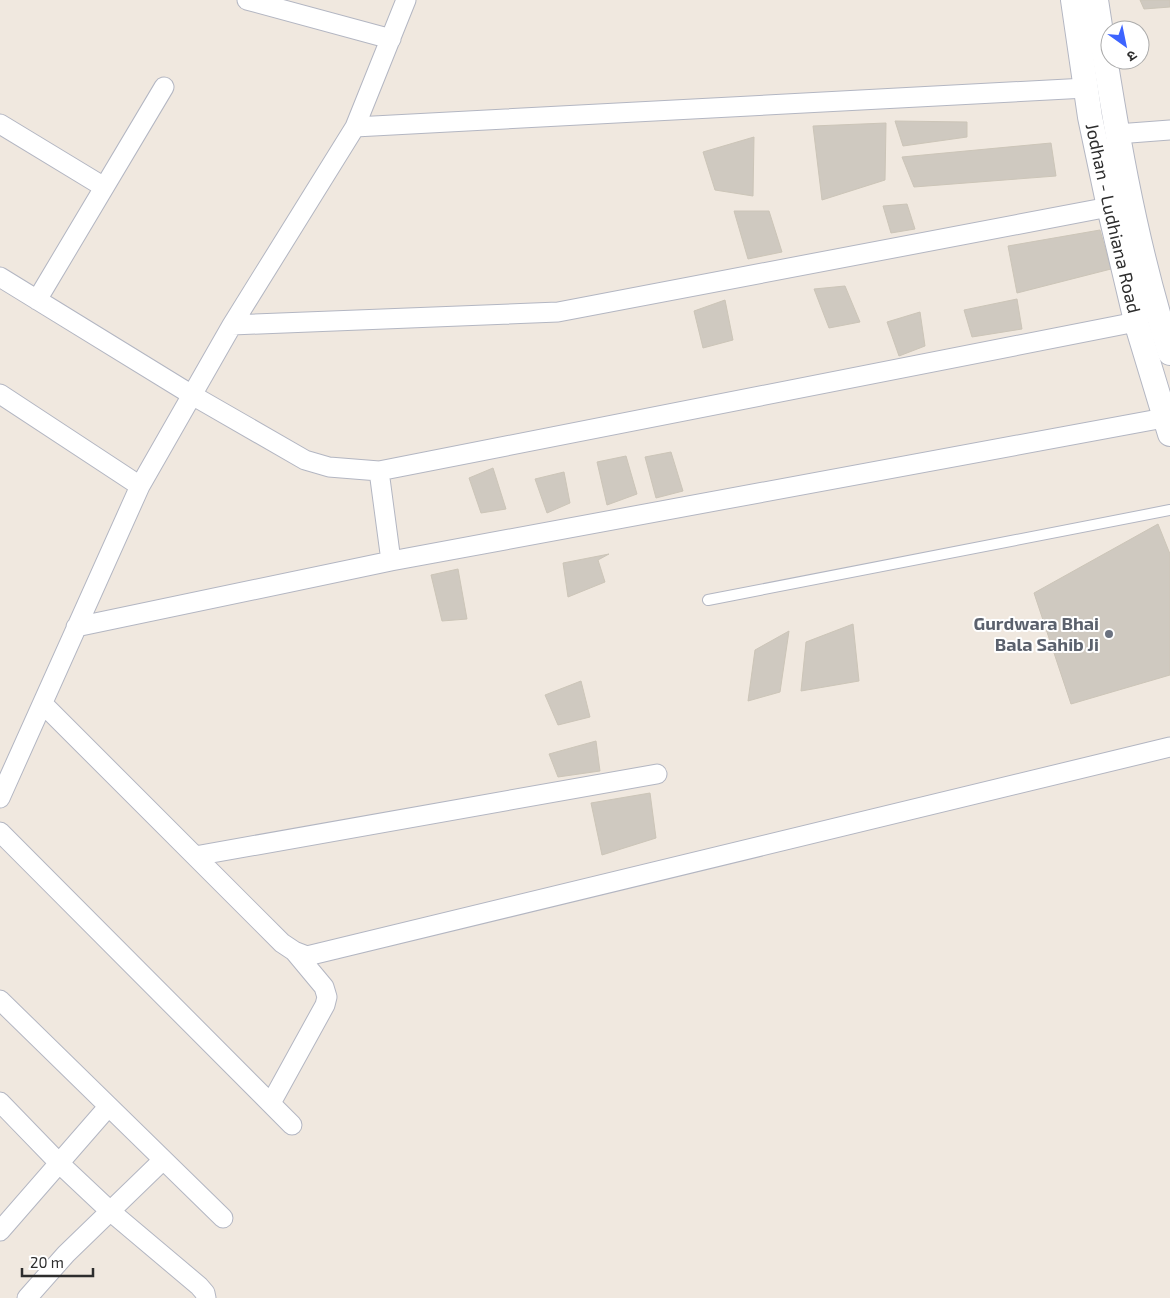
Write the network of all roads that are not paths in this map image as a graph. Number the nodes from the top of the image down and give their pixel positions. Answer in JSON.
{"nodes":[{"id":1,"x":247,"y":0,"type":"edge"},
{"id":2,"x":406,"y":0,"type":"edge"},
{"id":3,"x":1073,"y":0,"type":"edge"},
{"id":4,"x":1096,"y":0,"type":"edge"},
{"id":5,"x":392,"y":39,"type":"junction"},
{"id":6,"x":164,"y":87,"type":"dead end"},
{"id":7,"x":1086,"y":88,"type":"junction"},
{"id":8,"x":0,"y":124,"type":"edge"},
{"id":9,"x":355,"y":127,"type":"junction"},
{"id":10,"x":1170,"y":130,"type":"edge"},
{"id":11,"x":1118,"y":134,"type":"junction"},
{"id":12,"x":104,"y":187,"type":"junction"},
{"id":13,"x":1109,"y":207,"type":"junction"},
{"id":14,"x":0,"y":277,"type":"edge"},
{"id":15,"x":37,"y":300,"type":"junction"},
{"id":16,"x":1136,"y":322,"type":"junction"},
{"id":17,"x":232,"y":325,"type":"junction"},
{"id":18,"x":1170,"y":353,"type":"edge"},
{"id":19,"x":0,"y":394,"type":"edge"},
{"id":20,"x":192,"y":395,"type":"junction"},
{"id":21,"x":1167,"y":426,"type":"edge"},
{"id":22,"x":379,"y":471,"type":"junction"},
{"id":23,"x":140,"y":486,"type":"junction"},
{"id":24,"x":1170,"y":510,"type":"edge"},
{"id":25,"x":391,"y":561,"type":"junction"},
{"id":26,"x":708,"y":600,"type":"dead end"},
{"id":27,"x":76,"y":627,"type":"junction"},
{"id":28,"x":42,"y":704,"type":"junction"},
{"id":29,"x":1170,"y":747,"type":"edge"},
{"id":30,"x":657,"y":774,"type":"dead end"},
{"id":31,"x":1,"y":795,"type":"edge"},
{"id":32,"x":0,"y":832,"type":"edge"},
{"id":33,"x":195,"y":856,"type":"junction"},
{"id":34,"x":294,"y":951,"type":"junction"},
{"id":35,"x":0,"y":1000,"type":"edge"},
{"id":36,"x":0,"y":1102,"type":"edge"},
{"id":37,"x":270,"y":1104,"type":"junction"},
{"id":38,"x":108,"y":1107,"type":"junction"},
{"id":39,"x":292,"y":1125,"type":"dead end"},
{"id":40,"x":163,"y":1160,"type":"junction"},
{"id":41,"x":60,"y":1164,"type":"junction"},
{"id":42,"x":110,"y":1211,"type":"junction"},
{"id":43,"x":223,"y":1218,"type":"dead end"},
{"id":44,"x":0,"y":1231,"type":"edge"},
{"id":45,"x":27,"y":1298,"type":"edge"},
{"id":46,"x":206,"y":1298,"type":"edge"}],
"edges":[{"from":1,"to":5,"type":"street"},
{"from":2,"to":5,"type":"street"},
{"from":3,"to":7,"type":"street","name":"Jodhan - Ludhiana Road"},
{"from":4,"to":11,"type":"street","name":"Jodhan - Ludhiana Road"},
{"from":5,"to":9,"type":"street"},
{"from":6,"to":12,"type":"street"},
{"from":7,"to":9,"type":"street"},
{"from":7,"to":13,"type":"street","name":"Jodhan - Ludhiana Road"},
{"from":8,"to":12,"type":"street"},
{"from":9,"to":17,"type":"street"},
{"from":10,"to":11,"type":"street"},
{"from":11,"to":18,"type":"street","name":"Jodhan - Ludhiana Road"},
{"from":12,"to":15,"type":"street"},
{"from":13,"to":16,"type":"street","name":"Jodhan - Ludhiana Road"},
{"from":13,"to":17,"type":"street"},
{"from":14,"to":15,"type":"street"},
{"from":15,"to":20,"type":"street"},
{"from":16,"to":21,"type":"street","name":"Jodhan - Ludhiana Road"},
{"from":16,"to":22,"type":"street"},
{"from":17,"to":20,"type":"street"},
{"from":19,"to":23,"type":"street"},
{"from":20,"to":22,"type":"street"},
{"from":20,"to":23,"type":"street"},
{"from":21,"to":25,"type":"street"},
{"from":22,"to":25,"type":"street"},
{"from":23,"to":27,"type":"street"},
{"from":24,"to":26,"type":"lane"},
{"from":25,"to":27,"type":"street"},
{"from":27,"to":28,"type":"street"},
{"from":28,"to":31,"type":"street"},
{"from":28,"to":33,"type":"street"},
{"from":29,"to":34,"type":"street"},
{"from":30,"to":33,"type":"street"},
{"from":32,"to":37,"type":"street"},
{"from":33,"to":34,"type":"street"},
{"from":34,"to":37,"type":"street"},
{"from":35,"to":38,"type":"street"},
{"from":36,"to":41,"type":"street"},
{"from":37,"to":39,"type":"street"},
{"from":38,"to":40,"type":"street"},
{"from":38,"to":41,"type":"street"},
{"from":40,"to":42,"type":"street"},
{"from":40,"to":43,"type":"street"},
{"from":41,"to":42,"type":"street"},
{"from":41,"to":44,"type":"street"},
{"from":42,"to":45,"type":"street"},
{"from":42,"to":46,"type":"street"}]}
